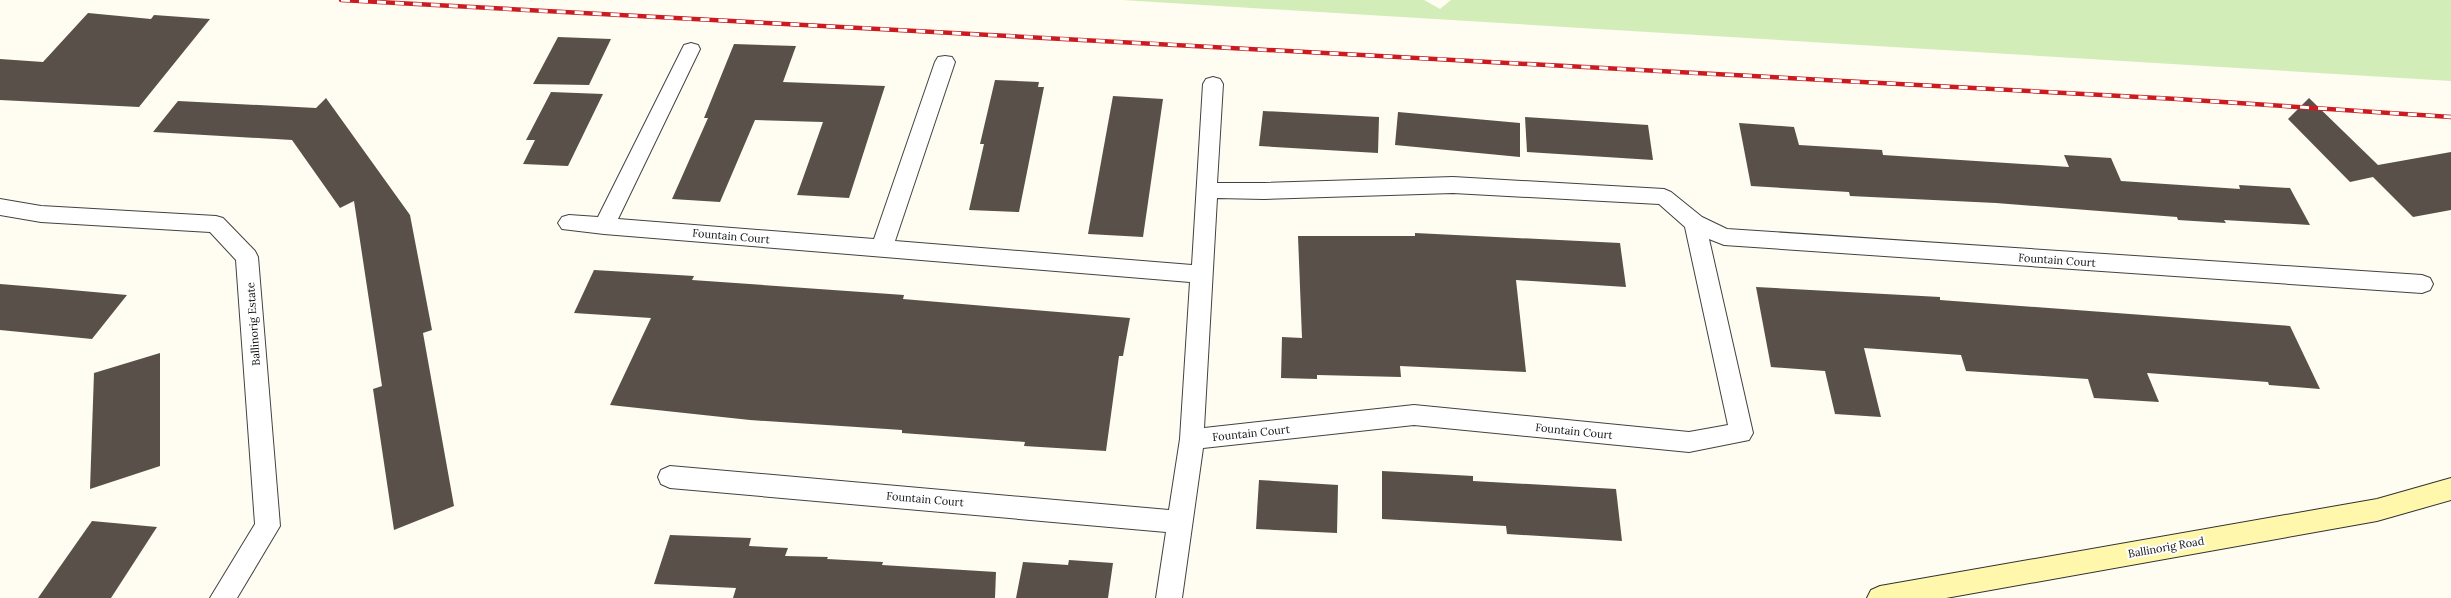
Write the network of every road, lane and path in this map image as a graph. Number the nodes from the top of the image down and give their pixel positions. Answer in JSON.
{"nodes":[{"id":1,"x":691,"y":49,"type":"dead end"},
{"id":2,"x":945,"y":62,"type":"dead end"},
{"id":3,"x":1213,"y":84,"type":"dead end"},
{"id":4,"x":1206,"y":190,"type":"junction"},
{"id":5,"x":0,"y":207,"type":"edge"},
{"id":6,"x":569,"y":223,"type":"dead end"},
{"id":7,"x":1695,"y":223,"type":"junction"},
{"id":8,"x":604,"y":226,"type":"junction"},
{"id":9,"x":882,"y":248,"type":"junction"},
{"id":10,"x":1202,"y":274,"type":"junction"},
{"id":11,"x":2422,"y":284,"type":"dead end"},
{"id":12,"x":1192,"y":439,"type":"junction"},
{"id":13,"x":670,"y":477,"type":"dead end"},
{"id":14,"x":2451,"y":489,"type":"edge"},
{"id":15,"x":1180,"y":522,"type":"junction"},
{"id":16,"x":223,"y":598,"type":"edge"},
{"id":17,"x":1168,"y":598,"type":"edge"},
{"id":18,"x":1880,"y":598,"type":"edge"}],
"edges":[{"from":1,"to":8,"type":"street"},
{"from":2,"to":9,"type":"street"},
{"from":3,"to":4,"type":"street"},
{"from":4,"to":7,"type":"street","name":"Fountain Court"},
{"from":4,"to":10,"type":"street"},
{"from":5,"to":16,"type":"street","name":"Ballinorig Estate"},
{"from":6,"to":8,"type":"street","name":"Fountain Court"},
{"from":7,"to":11,"type":"street","name":"Fountain Court"},
{"from":7,"to":12,"type":"street","name":"Fountain Court"},
{"from":8,"to":9,"type":"street","name":"Fountain Court"},
{"from":9,"to":10,"type":"street","name":"Fountain Court"},
{"from":10,"to":12,"type":"street"},
{"from":12,"to":15,"type":"street"},
{"from":13,"to":15,"type":"street","name":"Fountain Court"},
{"from":14,"to":18,"type":"street","name":"Ballinorig Road"},
{"from":15,"to":17,"type":"street"}]}
